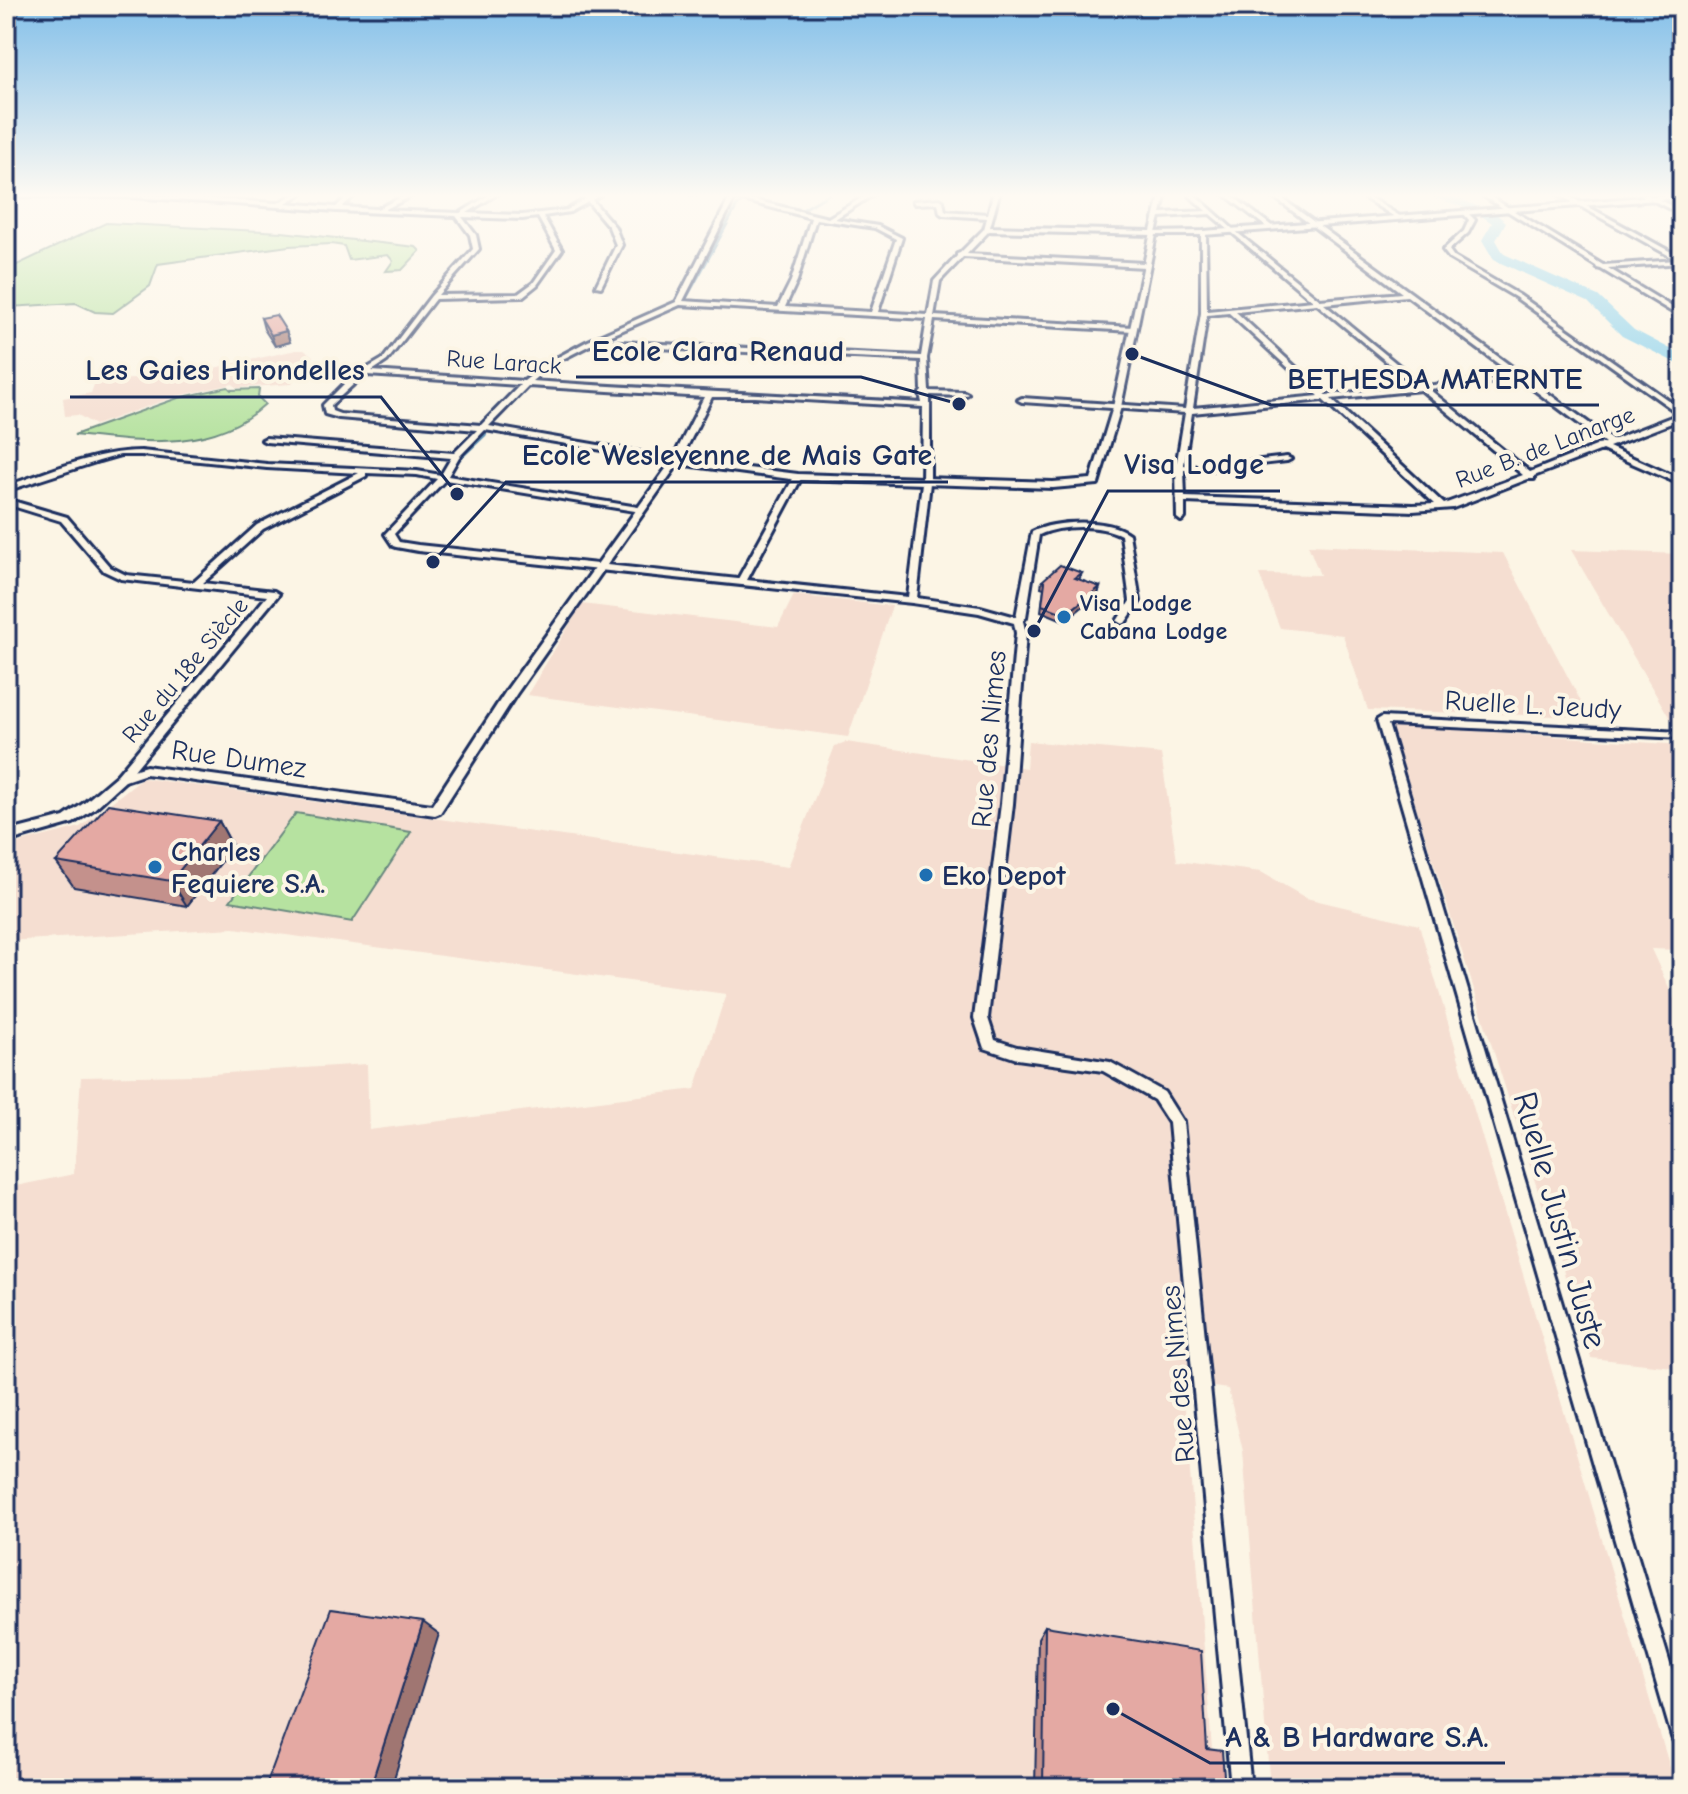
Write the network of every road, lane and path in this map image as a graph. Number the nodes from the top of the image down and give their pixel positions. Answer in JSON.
{"nodes":[{"id":1,"x":450,"y":278,"type":"edge"},
{"id":2,"x":539,"y":278,"type":"edge"},
{"id":3,"x":603,"y":278,"type":"edge"},
{"id":4,"x":691,"y":278,"type":"edge"},
{"id":5,"x":795,"y":278,"type":"edge"},
{"id":6,"x":886,"y":278,"type":"edge"},
{"id":7,"x":940,"y":278,"type":"edge"},
{"id":8,"x":1143,"y":278,"type":"edge"},
{"id":9,"x":1204,"y":278,"type":"edge"},
{"id":10,"x":1291,"y":278,"type":"edge"},
{"id":11,"x":1386,"y":278,"type":"edge"},
{"id":12,"x":1486,"y":278,"type":"edge"},
{"id":13,"x":1617,"y":278,"type":"edge"},
{"id":14,"x":599,"y":286,"type":"dead end"},
{"id":15,"x":1408,"y":294,"type":"junction"},
{"id":16,"x":433,"y":297,"type":"junction"},
{"id":17,"x":1321,"y":301,"type":"junction"},
{"id":18,"x":679,"y":303,"type":"junction"},
{"id":19,"x":781,"y":308,"type":"junction"},
{"id":20,"x":1230,"y":310,"type":"junction"},
{"id":21,"x":1204,"y":313,"type":"junction"},
{"id":22,"x":874,"y":314,"type":"junction"},
{"id":23,"x":931,"y":316,"type":"junction"},
{"id":24,"x":1682,"y":316,"type":"edge"},
{"id":25,"x":1133,"y":329,"type":"junction"},
{"id":26,"x":588,"y":343,"type":"junction"},
{"id":27,"x":924,"y":358,"type":"junction"},
{"id":28,"x":367,"y":373,"type":"junction"},
{"id":29,"x":1523,"y":378,"type":"junction"},
{"id":30,"x":526,"y":383,"type":"junction"},
{"id":31,"x":1424,"y":389,"type":"junction"},
{"id":32,"x":924,"y":393,"type":"junction"},
{"id":33,"x":964,"y":394,"type":"dead end"},
{"id":34,"x":709,"y":395,"type":"junction"},
{"id":35,"x":1327,"y":399,"type":"junction"},
{"id":36,"x":1022,"y":400,"type":"dead end"},
{"id":37,"x":927,"y":405,"type":"junction"},
{"id":38,"x":1117,"y":407,"type":"junction"},
{"id":39,"x":1188,"y":411,"type":"junction"},
{"id":40,"x":1682,"y":415,"type":"edge"},
{"id":41,"x":486,"y":428,"type":"junction"},
{"id":42,"x":266,"y":440,"type":"dead end"},
{"id":43,"x":1605,"y":444,"type":"junction"},
{"id":44,"x":456,"y":456,"type":"junction"},
{"id":45,"x":1287,"y":459,"type":"dead end"},
{"id":46,"x":676,"y":461,"type":"junction"},
{"id":47,"x":1180,"y":467,"type":"junction"},
{"id":48,"x":367,"y":471,"type":"junction"},
{"id":49,"x":444,"y":476,"type":"junction"},
{"id":50,"x":798,"y":477,"type":"junction"},
{"id":51,"x":1531,"y":477,"type":"junction"},
{"id":52,"x":926,"y":483,"type":"junction"},
{"id":53,"x":1682,"y":483,"type":"edge"},
{"id":54,"x":6,"y":489,"type":"edge"},
{"id":55,"x":1181,"y":499,"type":"junction"},
{"id":56,"x":6,"y":501,"type":"edge"},
{"id":57,"x":1442,"y":506,"type":"junction"},
{"id":58,"x":638,"y":510,"type":"junction"},
{"id":59,"x":1181,"y":518,"type":"dead end"},
{"id":60,"x":602,"y":568,"type":"junction"},
{"id":61,"x":741,"y":582,"type":"junction"},
{"id":62,"x":197,"y":584,"type":"junction"},
{"id":63,"x":912,"y":600,"type":"junction"},
{"id":64,"x":1018,"y":621,"type":"junction"},
{"id":65,"x":1122,"y":621,"type":"dead end"},
{"id":66,"x":1382,"y":720,"type":"joint"},
{"id":67,"x":1682,"y":735,"type":"edge"},
{"id":68,"x":121,"y":778,"type":"junction"},
{"id":69,"x":6,"y":837,"type":"edge"},
{"id":70,"x":1682,"y":1737,"type":"edge"},
{"id":71,"x":1241,"y":1788,"type":"edge"}],
"edges":[{"from":1,"to":16,"type":"street"},
{"from":2,"to":16,"type":"street"},
{"from":3,"to":14,"type":"street"},
{"from":4,"to":18,"type":"street"},
{"from":5,"to":19,"type":"street"},
{"from":6,"to":22,"type":"street"},
{"from":7,"to":23,"type":"street"},
{"from":8,"to":25,"type":"street"},
{"from":9,"to":21,"type":"street"},
{"from":10,"to":17,"type":"street"},
{"from":11,"to":15,"type":"street"},
{"from":12,"to":40,"type":"street","name":"Rue B. de Lanarge"},
{"from":13,"to":24,"type":"street"},
{"from":15,"to":17,"type":"street"},
{"from":15,"to":29,"type":"street"},
{"from":16,"to":28,"type":"street"},
{"from":17,"to":20,"type":"street"},
{"from":17,"to":31,"type":"street"},
{"from":18,"to":19,"type":"street"},
{"from":18,"to":26,"type":"street","name":"Rue des Nimes"},
{"from":19,"to":22,"type":"street"},
{"from":20,"to":21,"type":"street"},
{"from":20,"to":35,"type":"street"},
{"from":21,"to":39,"type":"street"},
{"from":22,"to":23,"type":"street"},
{"from":23,"to":25,"type":"street"},
{"from":23,"to":27,"type":"street"},
{"from":25,"to":38,"type":"street"},
{"from":26,"to":27,"type":"street"},
{"from":26,"to":30,"type":"street","name":"Rue des Nimes"},
{"from":27,"to":32,"type":"street"},
{"from":28,"to":30,"type":"street","name":"Rue Larack"},
{"from":28,"to":41,"type":"street"},
{"from":29,"to":31,"type":"street"},
{"from":29,"to":43,"type":"street"},
{"from":30,"to":34,"type":"street","name":"Rue Larack"},
{"from":30,"to":41,"type":"street","name":"Rue des Nimes"},
{"from":31,"to":35,"type":"street"},
{"from":31,"to":51,"type":"street"},
{"from":32,"to":33,"type":"street"},
{"from":32,"to":37,"type":"street"},
{"from":34,"to":37,"type":"street","name":"Rue Larack"},
{"from":34,"to":46,"type":"street"},
{"from":35,"to":39,"type":"street"},
{"from":35,"to":57,"type":"street"},
{"from":36,"to":38,"type":"street"},
{"from":37,"to":52,"type":"street"},
{"from":38,"to":39,"type":"street"},
{"from":38,"to":52,"type":"street"},
{"from":39,"to":47,"type":"street"},
{"from":40,"to":43,"type":"street","name":"Rue B. de Lanarge"},
{"from":41,"to":44,"type":"street","name":"Rue des Nimes"},
{"from":41,"to":46,"type":"street"},
{"from":42,"to":44,"type":"street"},
{"from":43,"to":51,"type":"street","name":"Rue B. de Lanarge"},
{"from":43,"to":53,"type":"street"},
{"from":44,"to":49,"type":"street","name":"Rue des Nimes"},
{"from":45,"to":47,"type":"street"},
{"from":46,"to":50,"type":"street"},
{"from":46,"to":58,"type":"street"},
{"from":47,"to":55,"type":"street"},
{"from":48,"to":49,"type":"street"},
{"from":48,"to":54,"type":"street"},
{"from":48,"to":62,"type":"street"},
{"from":49,"to":58,"type":"street"},
{"from":49,"to":60,"type":"street","name":"Rue des Nimes"},
{"from":50,"to":52,"type":"street"},
{"from":50,"to":61,"type":"street"},
{"from":51,"to":57,"type":"street","name":"Rue B. de Lanarge"},
{"from":52,"to":63,"type":"street"},
{"from":55,"to":57,"type":"street","name":"Rue B. de Lanarge"},
{"from":55,"to":59,"type":"street"},
{"from":56,"to":62,"type":"street","name":"Rue du 18e Siècle"},
{"from":58,"to":60,"type":"street"},
{"from":60,"to":61,"type":"street","name":"Rue des Nimes"},
{"from":60,"to":68,"type":"street","name":"Rue Dumez"},
{"from":61,"to":63,"type":"street","name":"Rue des Nimes"},
{"from":62,"to":68,"type":"street","name":"Rue du 18e Siècle"},
{"from":63,"to":64,"type":"street","name":"Rue des Nimes"},
{"from":64,"to":65,"type":"street"},
{"from":64,"to":71,"type":"street","name":"Rue des Nimes"},
{"from":66,"to":67,"type":"street","name":"Ruelle L. Jeudy"},
{"from":66,"to":70,"type":"street","name":"Ruelle Justin Juste"},
{"from":68,"to":69,"type":"street"}]}
